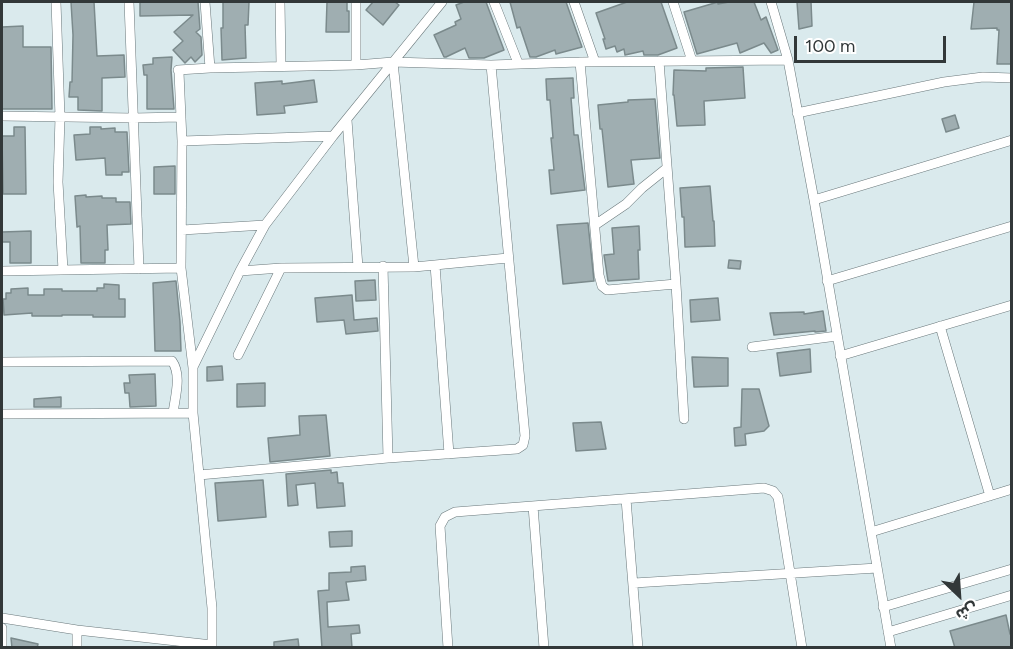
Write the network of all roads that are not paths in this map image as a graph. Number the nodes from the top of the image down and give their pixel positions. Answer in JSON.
{"nodes":[{"id":1,"x":56,"y":2,"type":"edge"},
{"id":2,"x":129,"y":2,"type":"edge"},
{"id":3,"x":205,"y":2,"type":"edge"},
{"id":4,"x":280,"y":2,"type":"edge"},
{"id":5,"x":356,"y":2,"type":"edge"},
{"id":6,"x":442,"y":2,"type":"edge"},
{"id":7,"x":494,"y":2,"type":"edge"},
{"id":8,"x":574,"y":2,"type":"edge"},
{"id":9,"x":673,"y":2,"type":"edge"},
{"id":10,"x":771,"y":2,"type":"edge"},
{"id":11,"x":788,"y":60,"type":"junction"},
{"id":12,"x":659,"y":61,"type":"junction"},
{"id":13,"x":692,"y":61,"type":"junction"},
{"id":14,"x":393,"y":62,"type":"junction"},
{"id":15,"x":580,"y":62,"type":"junction"},
{"id":16,"x":595,"y":62,"type":"junction"},
{"id":17,"x":518,"y":63,"type":"junction"},
{"id":18,"x":356,"y":65,"type":"junction"},
{"id":19,"x":491,"y":65,"type":"junction"},
{"id":20,"x":281,"y":66,"type":"junction"},
{"id":21,"x":210,"y":68,"type":"junction"},
{"id":22,"x":1011,"y":78,"type":"edge"},
{"id":23,"x":797,"y":113,"type":"junction"},
{"id":24,"x":2,"y":116,"type":"edge"},
{"id":25,"x":60,"y":117,"type":"junction"},
{"id":26,"x":180,"y":117,"type":"junction"},
{"id":27,"x":133,"y":118,"type":"junction"},
{"id":28,"x":347,"y":120,"type":"junction"},
{"id":29,"x":333,"y":136,"type":"junction"},
{"id":30,"x":1011,"y":140,"type":"edge"},
{"id":31,"x":182,"y":141,"type":"junction"},
{"id":32,"x":667,"y":168,"type":"junction"},
{"id":33,"x":814,"y":200,"type":"junction"},
{"id":34,"x":265,"y":225,"type":"junction"},
{"id":35,"x":595,"y":225,"type":"junction"},
{"id":36,"x":1011,"y":226,"type":"edge"},
{"id":37,"x":182,"y":230,"type":"junction"},
{"id":38,"x":508,"y":258,"type":"junction"},
{"id":39,"x":435,"y":264,"type":"junction"},
{"id":40,"x":358,"y":267,"type":"junction"},
{"id":41,"x":383,"y":267,"type":"junction"},
{"id":42,"x":414,"y":267,"type":"junction"},
{"id":43,"x":181,"y":268,"type":"junction"},
{"id":44,"x":281,"y":268,"type":"junction"},
{"id":45,"x":139,"y":269,"type":"junction"},
{"id":46,"x":63,"y":270,"type":"junction"},
{"id":47,"x":2,"y":271,"type":"edge"},
{"id":48,"x":240,"y":272,"type":"junction"},
{"id":49,"x":827,"y":281,"type":"junction"},
{"id":50,"x":676,"y":284,"type":"junction"},
{"id":51,"x":1011,"y":305,"type":"edge"},
{"id":52,"x":940,"y":326,"type":"junction"},
{"id":53,"x":837,"y":336,"type":"junction"},
{"id":54,"x":752,"y":347,"type":"dead end"},
{"id":55,"x":238,"y":355,"type":"dead end"},
{"id":56,"x":840,"y":356,"type":"junction"},
{"id":57,"x":2,"y":362,"type":"edge"},
{"id":58,"x":193,"y":368,"type":"junction"},
{"id":59,"x":172,"y":413,"type":"junction"},
{"id":60,"x":193,"y":413,"type":"junction"},
{"id":61,"x":2,"y":414,"type":"edge"},
{"id":62,"x":684,"y":418,"type":"dead end"},
{"id":63,"x":448,"y":454,"type":"junction"},
{"id":64,"x":388,"y":458,"type":"junction"},
{"id":65,"x":199,"y":475,"type":"junction"},
{"id":66,"x":1011,"y":489,"type":"edge"},
{"id":67,"x":990,"y":496,"type":"junction"},
{"id":68,"x":626,"y":499,"type":"junction"},
{"id":69,"x":534,"y":506,"type":"junction"},
{"id":70,"x":870,"y":532,"type":"junction"},
{"id":71,"x":877,"y":568,"type":"junction"},
{"id":72,"x":1011,"y":569,"type":"edge"},
{"id":73,"x":790,"y":574,"type":"junction"},
{"id":74,"x":634,"y":583,"type":"junction"},
{"id":75,"x":1011,"y":596,"type":"edge"},
{"id":76,"x":883,"y":607,"type":"junction"},
{"id":77,"x":2,"y":618,"type":"edge"},
{"id":78,"x":2,"y":628,"type":"edge"},
{"id":79,"x":77,"y":630,"type":"junction"},
{"id":80,"x":888,"y":632,"type":"junction"},
{"id":81,"x":212,"y":646,"type":"edge"},
{"id":82,"x":2,"y":648,"type":"edge"},
{"id":83,"x":77,"y":648,"type":"edge"},
{"id":84,"x":448,"y":648,"type":"edge"},
{"id":85,"x":544,"y":648,"type":"edge"},
{"id":86,"x":638,"y":648,"type":"edge"},
{"id":87,"x":802,"y":648,"type":"edge"},
{"id":88,"x":891,"y":648,"type":"edge"}],
"edges":[{"from":1,"to":25,"type":"street"},
{"from":2,"to":27,"type":"street"},
{"from":3,"to":21,"type":"street"},
{"from":4,"to":20,"type":"street"},
{"from":5,"to":18,"type":"street"},
{"from":6,"to":14,"type":"street"},
{"from":7,"to":17,"type":"street"},
{"from":8,"to":16,"type":"street"},
{"from":9,"to":13,"type":"street"},
{"from":10,"to":11,"type":"street"},
{"from":11,"to":13,"type":"street"},
{"from":11,"to":23,"type":"street"},
{"from":12,"to":13,"type":"street"},
{"from":12,"to":16,"type":"street"},
{"from":12,"to":32,"type":"street"},
{"from":14,"to":18,"type":"street"},
{"from":14,"to":19,"type":"street"},
{"from":14,"to":28,"type":"street"},
{"from":14,"to":42,"type":"street"},
{"from":15,"to":16,"type":"street"},
{"from":15,"to":17,"type":"street"},
{"from":15,"to":35,"type":"street"},
{"from":17,"to":19,"type":"street"},
{"from":18,"to":20,"type":"street"},
{"from":19,"to":38,"type":"street"},
{"from":20,"to":21,"type":"street"},
{"from":21,"to":26,"type":"street"},
{"from":22,"to":23,"type":"street"},
{"from":23,"to":33,"type":"street"},
{"from":24,"to":25,"type":"street"},
{"from":25,"to":27,"type":"street"},
{"from":25,"to":46,"type":"street"},
{"from":26,"to":27,"type":"street"},
{"from":26,"to":31,"type":"street"},
{"from":27,"to":45,"type":"street"},
{"from":28,"to":29,"type":"street"},
{"from":28,"to":40,"type":"street"},
{"from":29,"to":31,"type":"street"},
{"from":29,"to":34,"type":"street"},
{"from":30,"to":33,"type":"street"},
{"from":31,"to":37,"type":"street"},
{"from":32,"to":35,"type":"street"},
{"from":32,"to":50,"type":"street"},
{"from":33,"to":49,"type":"street"},
{"from":34,"to":37,"type":"street"},
{"from":34,"to":48,"type":"street"},
{"from":35,"to":50,"type":"street"},
{"from":36,"to":49,"type":"street"},
{"from":37,"to":43,"type":"street"},
{"from":38,"to":39,"type":"street"},
{"from":38,"to":63,"type":"street"},
{"from":39,"to":42,"type":"street"},
{"from":39,"to":63,"type":"street"},
{"from":40,"to":41,"type":"street"},
{"from":40,"to":44,"type":"street"},
{"from":41,"to":42,"type":"street"},
{"from":41,"to":64,"type":"street"},
{"from":43,"to":45,"type":"street"},
{"from":43,"to":58,"type":"street"},
{"from":44,"to":48,"type":"street"},
{"from":44,"to":55,"type":"street"},
{"from":45,"to":46,"type":"street"},
{"from":46,"to":47,"type":"street"},
{"from":48,"to":58,"type":"street"},
{"from":49,"to":53,"type":"street"},
{"from":50,"to":62,"type":"street"},
{"from":51,"to":52,"type":"street"},
{"from":52,"to":56,"type":"street"},
{"from":52,"to":67,"type":"street"},
{"from":53,"to":54,"type":"street"},
{"from":53,"to":56,"type":"street"},
{"from":56,"to":70,"type":"street"},
{"from":57,"to":59,"type":"street"},
{"from":58,"to":60,"type":"street"},
{"from":59,"to":60,"type":"street"},
{"from":59,"to":61,"type":"street"},
{"from":60,"to":65,"type":"street"},
{"from":63,"to":64,"type":"street"},
{"from":64,"to":65,"type":"street"},
{"from":65,"to":81,"type":"street"},
{"from":66,"to":67,"type":"street"},
{"from":67,"to":70,"type":"street"},
{"from":68,"to":69,"type":"street"},
{"from":68,"to":73,"type":"street"},
{"from":68,"to":74,"type":"street"},
{"from":69,"to":84,"type":"street"},
{"from":69,"to":85,"type":"street"},
{"from":70,"to":71,"type":"street"},
{"from":71,"to":73,"type":"street"},
{"from":71,"to":76,"type":"street"},
{"from":72,"to":76,"type":"street"},
{"from":73,"to":74,"type":"street"},
{"from":73,"to":87,"type":"street"},
{"from":74,"to":86,"type":"street"},
{"from":75,"to":80,"type":"street"},
{"from":76,"to":80,"type":"street"},
{"from":77,"to":79,"type":"street"},
{"from":78,"to":82,"type":"street"},
{"from":79,"to":81,"type":"street"},
{"from":79,"to":83,"type":"street"},
{"from":80,"to":88,"type":"street"}]}
